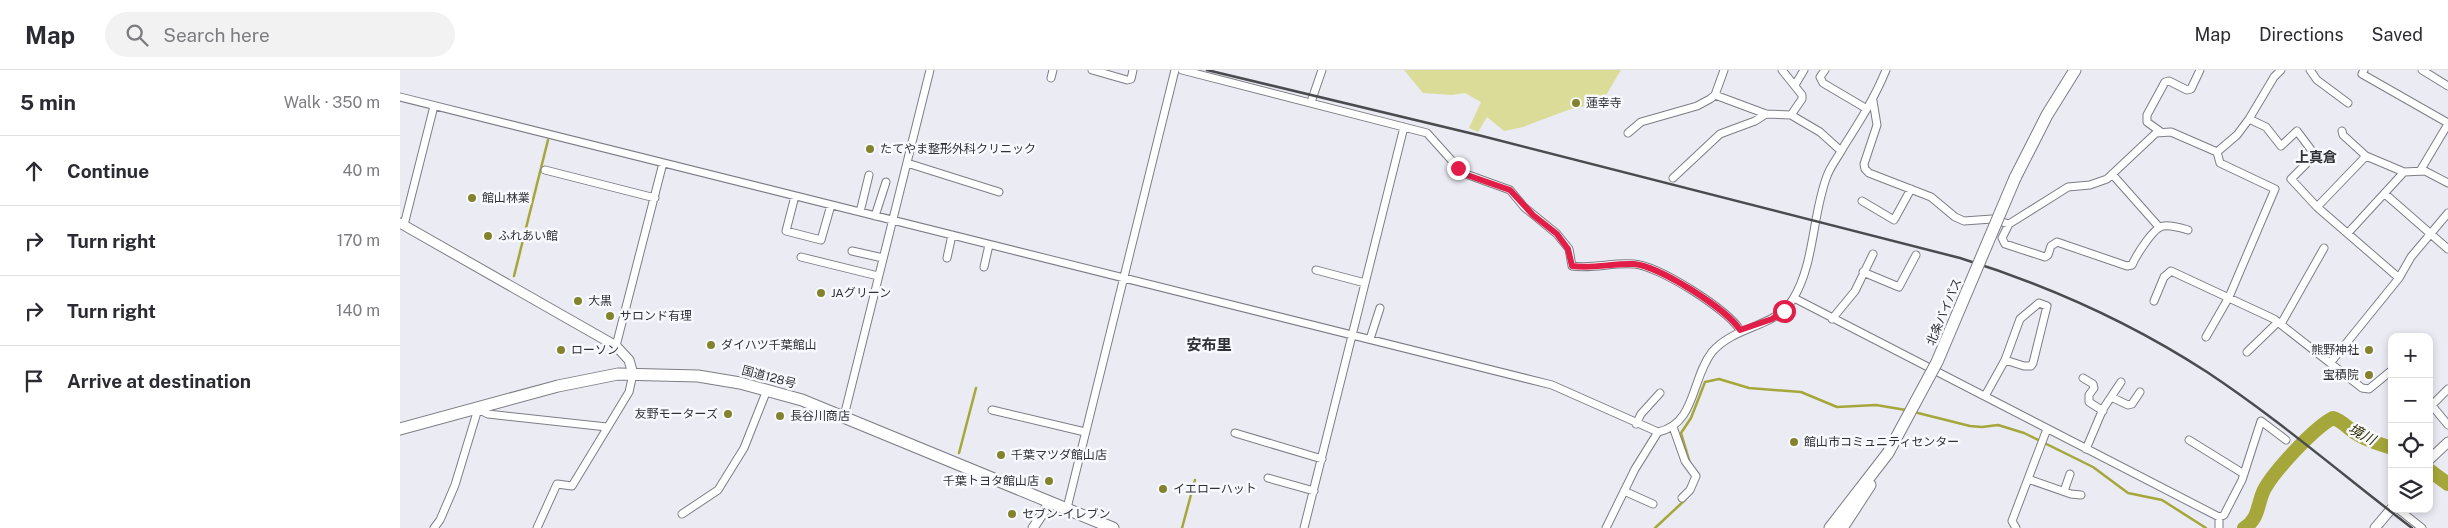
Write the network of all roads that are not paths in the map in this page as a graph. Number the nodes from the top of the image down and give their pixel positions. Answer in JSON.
{"nodes":[{"id":1,"x":930,"y":70,"type":"edge"},
{"id":2,"x":1053,"y":70,"type":"edge"},
{"id":3,"x":1092,"y":70,"type":"edge"},
{"id":4,"x":1133,"y":70,"type":"edge"},
{"id":5,"x":1176,"y":70,"type":"edge"},
{"id":6,"x":1182,"y":70,"type":"edge"},
{"id":7,"x":1322,"y":70,"type":"edge"},
{"id":8,"x":1724,"y":70,"type":"edge"},
{"id":9,"x":1782,"y":70,"type":"edge"},
{"id":10,"x":1804,"y":70,"type":"edge"},
{"id":11,"x":1825,"y":70,"type":"edge"},
{"id":12,"x":1886,"y":70,"type":"edge"},
{"id":13,"x":2069,"y":70,"type":"edge"},
{"id":14,"x":2075,"y":70,"type":"edge"},
{"id":15,"x":2200,"y":70,"type":"edge"},
{"id":16,"x":2281,"y":70,"type":"edge"},
{"id":17,"x":2310,"y":70,"type":"edge"},
{"id":18,"x":2364,"y":70,"type":"edge"},
{"id":19,"x":2422,"y":70,"type":"edge"},
{"id":20,"x":1051,"y":78,"type":"dead end"},
{"id":21,"x":1795,"y":85,"type":"junction"},
{"id":22,"x":2448,"y":86,"type":"edge"},
{"id":23,"x":1715,"y":95,"type":"junction"},
{"id":24,"x":400,"y":97,"type":"edge"},
{"id":25,"x":1873,"y":101,"type":"junction"},
{"id":26,"x":1311,"y":102,"type":"junction"},
{"id":27,"x":2348,"y":103,"type":"dead end"},
{"id":28,"x":434,"y":106,"type":"junction"},
{"id":29,"x":1867,"y":109,"type":"junction"},
{"id":30,"x":1766,"y":114,"type":"junction"},
{"id":31,"x":1791,"y":115,"type":"junction"},
{"id":32,"x":2249,"y":119,"type":"junction"},
{"id":33,"x":2448,"y":123,"type":"edge"},
{"id":34,"x":1404,"y":127,"type":"junction"},
{"id":35,"x":2342,"y":131,"type":"dead end"},
{"id":36,"x":2161,"y":132,"type":"junction"},
{"id":37,"x":1628,"y":133,"type":"dead end"},
{"id":38,"x":1841,"y":151,"type":"junction"},
{"id":39,"x":2217,"y":152,"type":"junction"},
{"id":40,"x":2366,"y":156,"type":"junction"},
{"id":41,"x":663,"y":163,"type":"junction"},
{"id":42,"x":907,"y":163,"type":"junction"},
{"id":43,"x":545,"y":170,"type":"dead end"},
{"id":44,"x":2420,"y":171,"type":"junction"},
{"id":45,"x":2404,"y":172,"type":"junction"},
{"id":46,"x":2112,"y":174,"type":"junction"},
{"id":47,"x":869,"y":175,"type":"dead end"},
{"id":48,"x":1673,"y":178,"type":"dead end"},
{"id":49,"x":2015,"y":178,"type":"junction"},
{"id":50,"x":886,"y":182,"type":"dead end"},
{"id":51,"x":2448,"y":183,"type":"edge"},
{"id":52,"x":1911,"y":188,"type":"junction"},
{"id":53,"x":999,"y":192,"type":"dead end"},
{"id":54,"x":2385,"y":194,"type":"junction"},
{"id":55,"x":795,"y":196,"type":"junction"},
{"id":56,"x":655,"y":198,"type":"junction"},
{"id":57,"x":1862,"y":201,"type":"dead end"},
{"id":58,"x":830,"y":205,"type":"junction"},
{"id":59,"x":2317,"y":207,"type":"junction"},
{"id":60,"x":860,"y":212,"type":"junction"},
{"id":61,"x":2448,"y":214,"type":"edge"},
{"id":62,"x":875,"y":216,"type":"junction"},
{"id":63,"x":894,"y":221,"type":"junction"},
{"id":64,"x":402,"y":224,"type":"edge"},
{"id":65,"x":2009,"y":224,"type":"junction"},
{"id":66,"x":2159,"y":227,"type":"junction"},
{"id":67,"x":2188,"y":230,"type":"dead end"},
{"id":68,"x":2348,"y":233,"type":"junction"},
{"id":69,"x":2431,"y":233,"type":"junction"},
{"id":70,"x":952,"y":235,"type":"junction"},
{"id":71,"x":989,"y":244,"type":"junction"},
{"id":72,"x":2324,"y":248,"type":"dead end"},
{"id":73,"x":2448,"y":249,"type":"edge"},
{"id":74,"x":852,"y":250,"type":"dead end"},
{"id":75,"x":1873,"y":254,"type":"dead end"},
{"id":76,"x":1916,"y":255,"type":"dead end"},
{"id":77,"x":801,"y":257,"type":"dead end"},
{"id":78,"x":883,"y":258,"type":"junction"},
{"id":79,"x":947,"y":258,"type":"dead end"},
{"id":80,"x":984,"y":267,"type":"dead end"},
{"id":81,"x":1316,"y":270,"type":"dead end"},
{"id":82,"x":1863,"y":272,"type":"junction"},
{"id":83,"x":878,"y":276,"type":"junction"},
{"id":84,"x":1123,"y":278,"type":"junction"},
{"id":85,"x":2399,"y":278,"type":"junction"},
{"id":86,"x":1365,"y":283,"type":"junction"},
{"id":87,"x":2229,"y":297,"type":"junction"},
{"id":88,"x":1794,"y":298,"type":"junction"},
{"id":89,"x":2154,"y":301,"type":"dead end"},
{"id":90,"x":1380,"y":308,"type":"dead end"},
{"id":91,"x":1832,"y":319,"type":"junction"},
{"id":92,"x":2279,"y":323,"type":"junction"},
{"id":93,"x":1740,"y":330,"type":"junction"},
{"id":94,"x":1352,"y":335,"type":"junction"},
{"id":95,"x":2206,"y":337,"type":"dead end"},
{"id":96,"x":1370,"y":339,"type":"junction"},
{"id":97,"x":616,"y":346,"type":"junction"},
{"id":98,"x":2247,"y":352,"type":"dead end"},
{"id":99,"x":2005,"y":360,"type":"junction"},
{"id":100,"x":2331,"y":362,"type":"junction"},
{"id":101,"x":2388,"y":373,"type":"edge"},
{"id":102,"x":633,"y":374,"type":"junction"},
{"id":103,"x":2084,"y":378,"type":"dead end"},
{"id":104,"x":2121,"y":382,"type":"dead end"},
{"id":105,"x":2448,"y":388,"type":"edge"},
{"id":106,"x":767,"y":390,"type":"junction"},
{"id":107,"x":2140,"y":392,"type":"dead end"},
{"id":108,"x":1660,"y":393,"type":"dead end"},
{"id":109,"x":1985,"y":396,"type":"junction"},
{"id":110,"x":2111,"y":397,"type":"junction"},
{"id":111,"x":2433,"y":402,"type":"edge"},
{"id":112,"x":2433,"y":406,"type":"edge"},
{"id":113,"x":478,"y":409,"type":"junction"},
{"id":114,"x":992,"y":410,"type":"dead end"},
{"id":115,"x":2102,"y":411,"type":"junction"},
{"id":116,"x":844,"y":416,"type":"junction"},
{"id":117,"x":1636,"y":424,"type":"junction"},
{"id":118,"x":2448,"y":425,"type":"edge"},
{"id":119,"x":607,"y":427,"type":"junction"},
{"id":120,"x":1674,"y":427,"type":"junction"},
{"id":121,"x":400,"y":429,"type":"edge"},
{"id":122,"x":2047,"y":429,"type":"junction"},
{"id":123,"x":1085,"y":432,"type":"junction"},
{"id":124,"x":1658,"y":432,"type":"junction"},
{"id":125,"x":1235,"y":434,"type":"dead end"},
{"id":126,"x":2189,"y":440,"type":"dead end"},
{"id":127,"x":2286,"y":440,"type":"dead end"},
{"id":128,"x":2448,"y":442,"type":"edge"},
{"id":129,"x":2086,"y":449,"type":"junction"},
{"id":130,"x":1888,"y":453,"type":"junction"},
{"id":131,"x":2433,"y":456,"type":"edge"},
{"id":132,"x":1322,"y":459,"type":"junction"},
{"id":133,"x":2070,"y":474,"type":"dead end"},
{"id":134,"x":2244,"y":474,"type":"junction"},
{"id":135,"x":1268,"y":478,"type":"dead end"},
{"id":136,"x":2028,"y":479,"type":"junction"},
{"id":137,"x":1314,"y":491,"type":"junction"},
{"id":138,"x":1624,"y":491,"type":"junction"},
{"id":139,"x":2064,"y":491,"type":"junction"},
{"id":140,"x":2081,"y":494,"type":"dead end"},
{"id":141,"x":1682,"y":498,"type":"dead end"},
{"id":142,"x":1050,"y":502,"type":"junction"},
{"id":143,"x":1653,"y":504,"type":"dead end"},
{"id":144,"x":1066,"y":508,"type":"junction"},
{"id":145,"x":2388,"y":513,"type":"edge"},
{"id":146,"x":2403,"y":513,"type":"edge"},
{"id":147,"x":682,"y":514,"type":"dead end"},
{"id":148,"x":2219,"y":517,"type":"junction"},
{"id":149,"x":438,"y":527,"type":"edge"},
{"id":150,"x":536,"y":528,"type":"edge"},
{"id":151,"x":1032,"y":528,"type":"edge"},
{"id":152,"x":1113,"y":528,"type":"edge"},
{"id":153,"x":1304,"y":528,"type":"edge"},
{"id":154,"x":1606,"y":528,"type":"edge"},
{"id":155,"x":1830,"y":528,"type":"edge"},
{"id":156,"x":1842,"y":528,"type":"edge"},
{"id":157,"x":2016,"y":528,"type":"edge"},
{"id":158,"x":2219,"y":528,"type":"edge"},
{"id":159,"x":2375,"y":528,"type":"edge"},
{"id":160,"x":2422,"y":528,"type":"edge"}],
"edges":[{"from":1,"to":42,"type":"street"},
{"from":2,"to":20,"type":"street"},
{"from":3,"to":4,"type":"street"},
{"from":5,"to":84,"type":"street"},
{"from":6,"to":26,"type":"street"},
{"from":7,"to":26,"type":"street"},
{"from":8,"to":23,"type":"street"},
{"from":9,"to":21,"type":"street"},
{"from":10,"to":21,"type":"street"},
{"from":11,"to":29,"type":"street"},
{"from":12,"to":25,"type":"street"},
{"from":13,"to":49,"type":"highway","name":"北条バイパス"},
{"from":14,"to":49,"type":"highway","name":"北条バイパス"},
{"from":15,"to":36,"type":"street"},
{"from":16,"to":32,"type":"street"},
{"from":17,"to":27,"type":"street"},
{"from":18,"to":33,"type":"street"},
{"from":19,"to":22,"type":"street"},
{"from":21,"to":31,"type":"street"},
{"from":23,"to":30,"type":"street"},
{"from":23,"to":37,"type":"street"},
{"from":24,"to":28,"type":"street"},
{"from":25,"to":29,"type":"street"},
{"from":25,"to":52,"type":"street"},
{"from":26,"to":34,"type":"street"},
{"from":28,"to":41,"type":"street"},
{"from":28,"to":64,"type":"street"},
{"from":29,"to":38,"type":"street"},
{"from":30,"to":31,"type":"street"},
{"from":30,"to":48,"type":"street"},
{"from":31,"to":38,"type":"street"},
{"from":32,"to":39,"type":"street"},
{"from":32,"to":59,"type":"street"},
{"from":33,"to":44,"type":"street"},
{"from":34,"to":86,"type":"street"},
{"from":34,"to":93,"type":"street"},
{"from":35,"to":40,"type":"street"},
{"from":36,"to":39,"type":"street"},
{"from":36,"to":46,"type":"street"},
{"from":38,"to":88,"type":"street"},
{"from":39,"to":87,"type":"street"},
{"from":40,"to":45,"type":"street"},
{"from":40,"to":59,"type":"street"},
{"from":41,"to":55,"type":"street"},
{"from":41,"to":56,"type":"street"},
{"from":42,"to":53,"type":"street"},
{"from":42,"to":63,"type":"street"},
{"from":43,"to":56,"type":"street"},
{"from":44,"to":45,"type":"street"},
{"from":44,"to":51,"type":"street"},
{"from":45,"to":54,"type":"street"},
{"from":46,"to":65,"type":"street"},
{"from":46,"to":66,"type":"street"},
{"from":47,"to":60,"type":"street"},
{"from":49,"to":130,"type":"highway","name":"北条バイパス","bridge":true},
{"from":50,"to":62,"type":"street"},
{"from":52,"to":57,"type":"street"},
{"from":52,"to":65,"type":"street"},
{"from":54,"to":68,"type":"street"},
{"from":54,"to":69,"type":"street"},
{"from":55,"to":58,"type":"street"},
{"from":55,"to":58,"type":"street"},
{"from":56,"to":97,"type":"street"},
{"from":58,"to":60,"type":"street"},
{"from":59,"to":68,"type":"street"},
{"from":60,"to":62,"type":"street"},
{"from":61,"to":69,"type":"street"},
{"from":62,"to":63,"type":"street"},
{"from":63,"to":70,"type":"street"},
{"from":63,"to":78,"type":"street"},
{"from":64,"to":97,"type":"street"},
{"from":65,"to":66,"type":"street"},
{"from":66,"to":67,"type":"street"},
{"from":68,"to":85,"type":"street"},
{"from":69,"to":73,"type":"street"},
{"from":69,"to":85,"type":"street"},
{"from":70,"to":71,"type":"street"},
{"from":70,"to":79,"type":"street"},
{"from":71,"to":80,"type":"street"},
{"from":71,"to":84,"type":"street"},
{"from":72,"to":92,"type":"street"},
{"from":74,"to":78,"type":"street"},
{"from":75,"to":82,"type":"street"},
{"from":76,"to":82,"type":"street"},
{"from":77,"to":83,"type":"street"},
{"from":78,"to":83,"type":"street"},
{"from":81,"to":86,"type":"street"},
{"from":82,"to":91,"type":"street"},
{"from":83,"to":116,"type":"street"},
{"from":84,"to":94,"type":"street"},
{"from":84,"to":123,"type":"street"},
{"from":85,"to":100,"type":"street"},
{"from":86,"to":94,"type":"street"},
{"from":87,"to":89,"type":"street"},
{"from":87,"to":92,"type":"street"},
{"from":87,"to":95,"type":"street"},
{"from":88,"to":91,"type":"street"},
{"from":88,"to":93,"type":"street"},
{"from":90,"to":96,"type":"street"},
{"from":91,"to":109,"type":"street"},
{"from":92,"to":98,"type":"street"},
{"from":92,"to":100,"type":"street"},
{"from":93,"to":120,"type":"street"},
{"from":94,"to":96,"type":"street"},
{"from":94,"to":132,"type":"street"},
{"from":96,"to":117,"type":"street"},
{"from":97,"to":102,"type":"street"},
{"from":99,"to":99,"type":"street"},
{"from":99,"to":109,"type":"street"},
{"from":100,"to":101,"type":"street"},
{"from":102,"to":106,"type":"highway","name":"国道128号"},
{"from":102,"to":113,"type":"highway","name":"国道128号"},
{"from":102,"to":119,"type":"street"},
{"from":103,"to":115,"type":"street"},
{"from":104,"to":110,"type":"street"},
{"from":105,"to":111,"type":"street"},
{"from":106,"to":116,"type":"highway","name":"国道128号"},
{"from":106,"to":147,"type":"street"},
{"from":107,"to":110,"type":"street"},
{"from":108,"to":117,"type":"street"},
{"from":109,"to":122,"type":"street"},
{"from":110,"to":115,"type":"street"},
{"from":112,"to":118,"type":"street"},
{"from":113,"to":119,"type":"street"},
{"from":113,"to":121,"type":"highway","name":"国道128号"},
{"from":113,"to":149,"type":"street"},
{"from":114,"to":123,"type":"street"},
{"from":115,"to":129,"type":"street"},
{"from":116,"to":142,"type":"highway","name":"国道128号"},
{"from":117,"to":124,"type":"street"},
{"from":119,"to":150,"type":"street"},
{"from":120,"to":124,"type":"street"},
{"from":120,"to":141,"type":"street"},
{"from":122,"to":129,"type":"street"},
{"from":122,"to":136,"type":"street"},
{"from":123,"to":144,"type":"street"},
{"from":124,"to":138,"type":"street"},
{"from":125,"to":132,"type":"street"},
{"from":126,"to":134,"type":"street"},
{"from":127,"to":134,"type":"street"},
{"from":128,"to":131,"type":"street"},
{"from":129,"to":148,"type":"street"},
{"from":130,"to":155,"type":"highway","name":"北条バイパス"},
{"from":130,"to":156,"type":"highway","name":"北条バイパス"},
{"from":132,"to":137,"type":"street"},
{"from":133,"to":139,"type":"street"},
{"from":134,"to":148,"type":"street"},
{"from":135,"to":137,"type":"street"},
{"from":136,"to":139,"type":"street"},
{"from":136,"to":157,"type":"street"},
{"from":137,"to":153,"type":"street"},
{"from":138,"to":143,"type":"street"},
{"from":138,"to":154,"type":"street"},
{"from":139,"to":140,"type":"street"},
{"from":142,"to":144,"type":"highway","name":"国道128号"},
{"from":142,"to":151,"type":"street"},
{"from":144,"to":152,"type":"highway","name":"国道128号"},
{"from":145,"to":159,"type":"street"},
{"from":146,"to":160,"type":"street"},
{"from":148,"to":158,"type":"street"}]}
